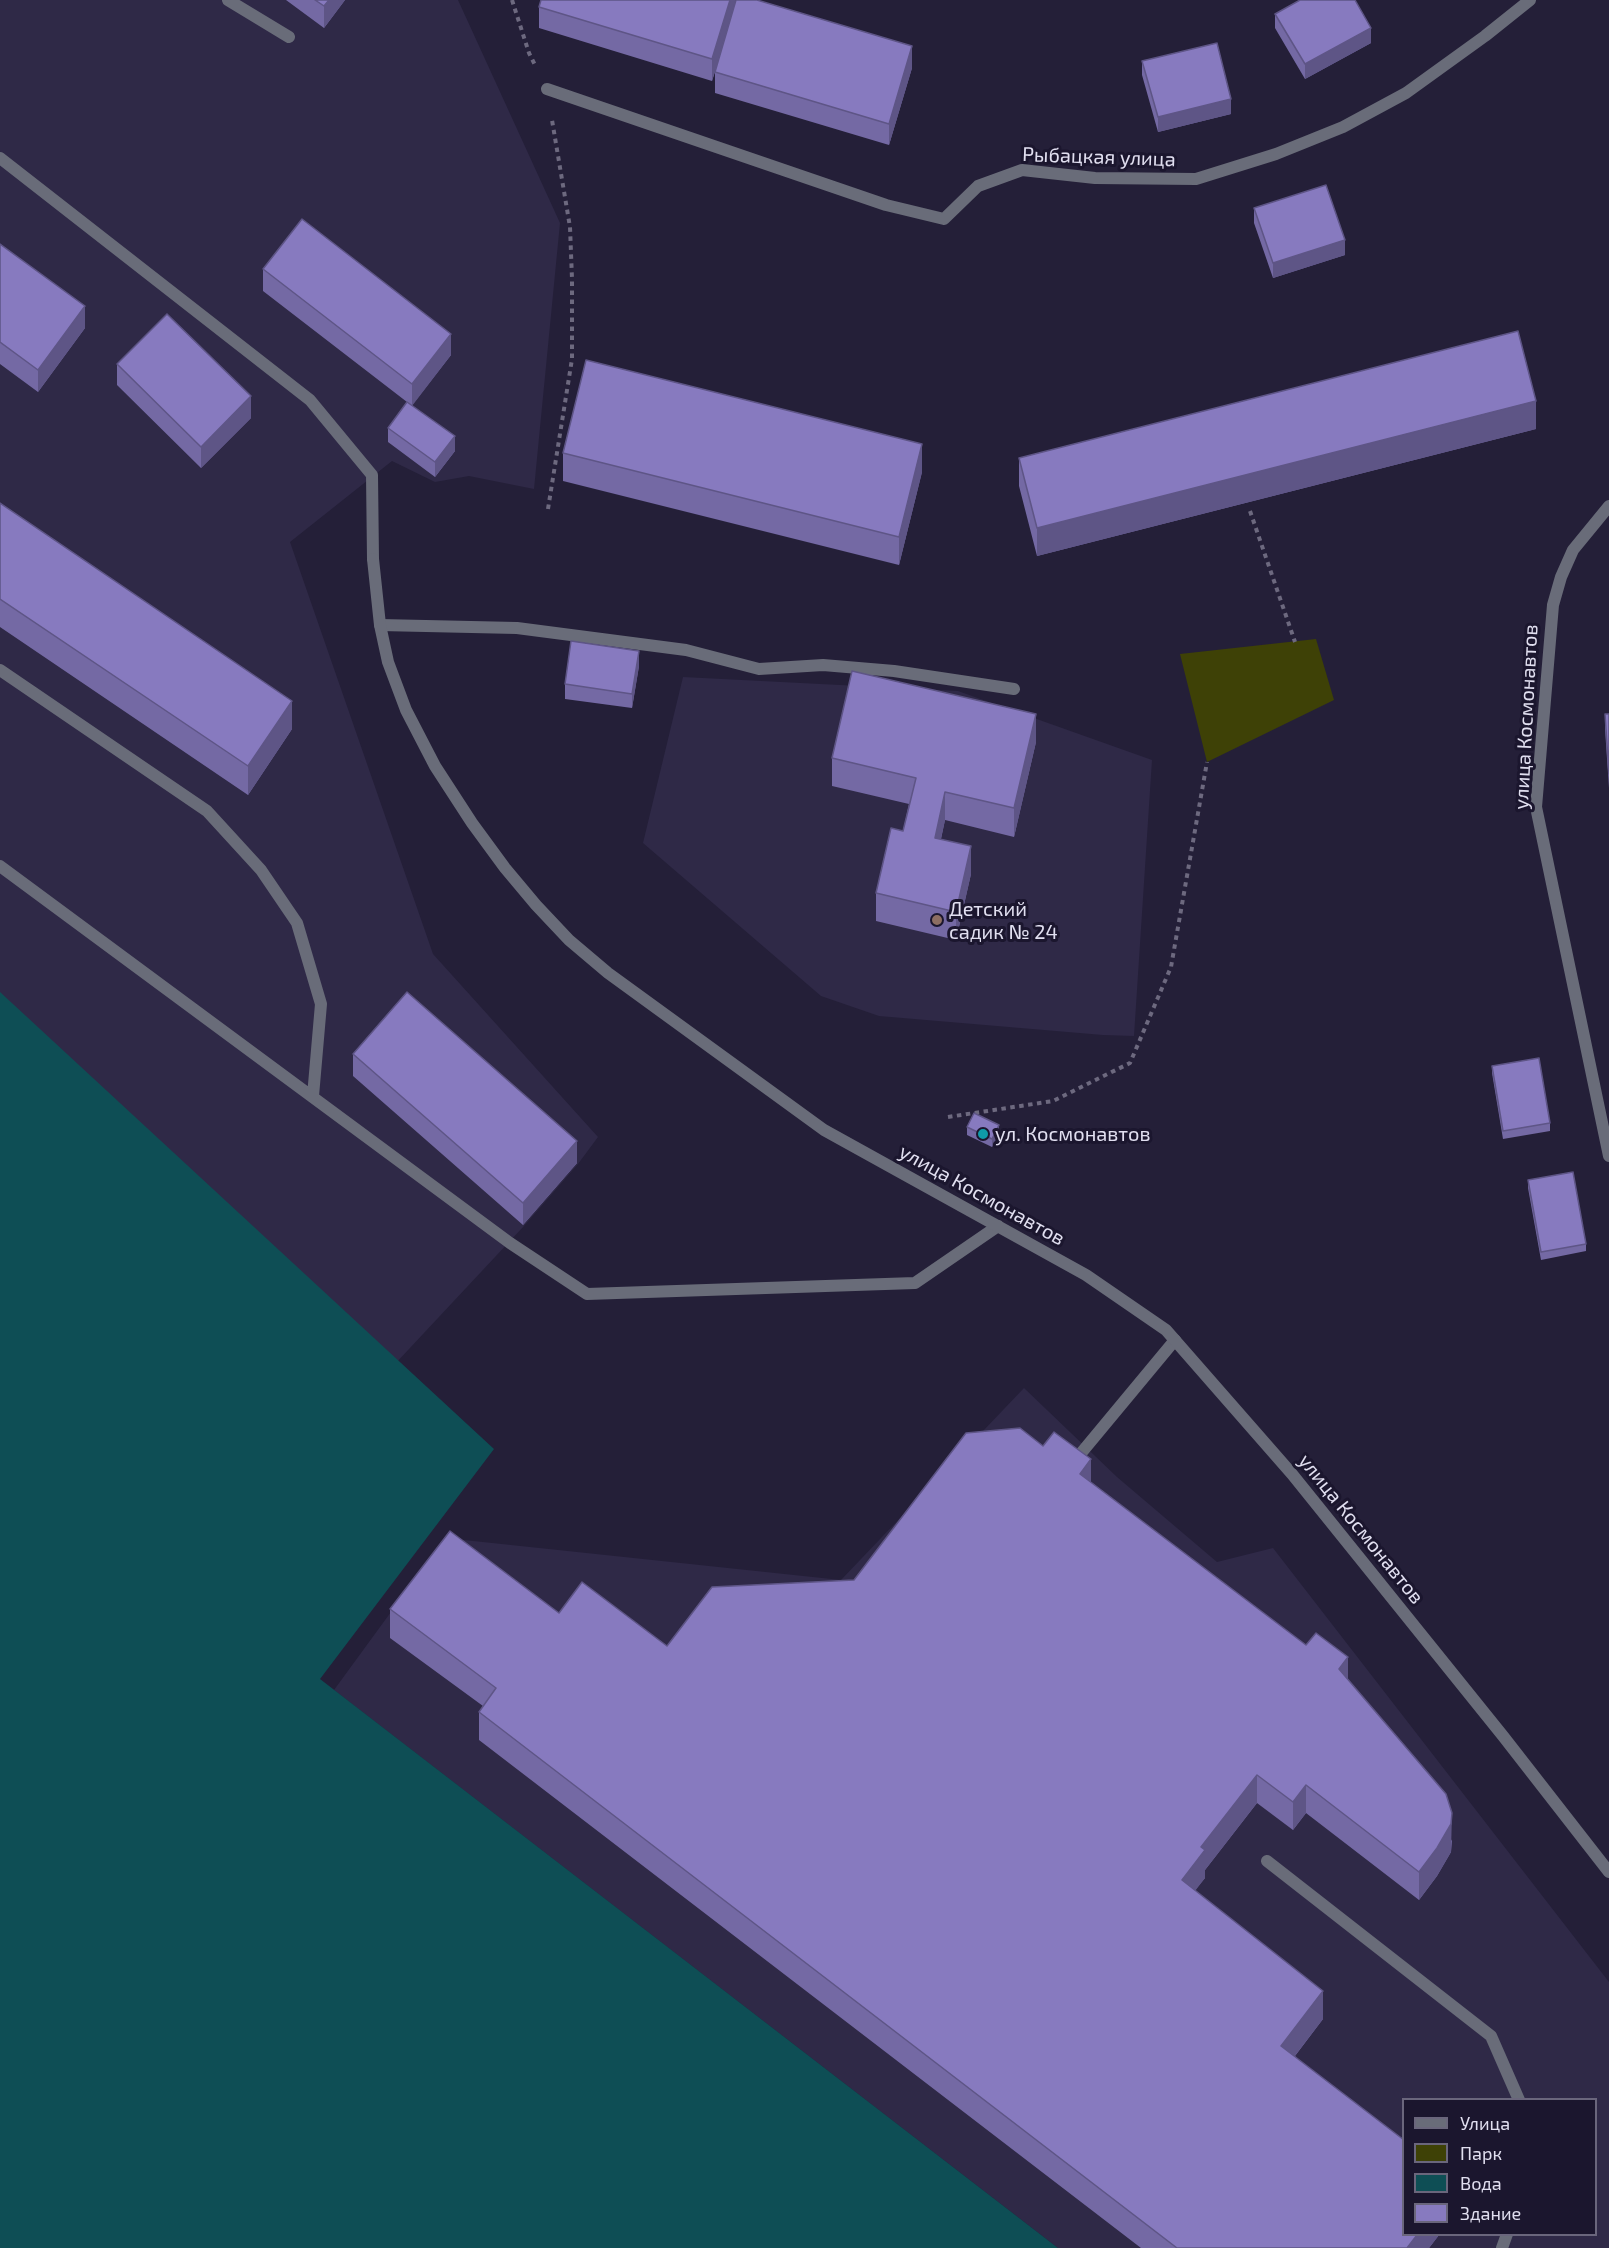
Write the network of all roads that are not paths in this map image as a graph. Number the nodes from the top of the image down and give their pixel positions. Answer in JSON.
{"nodes":[{"id":1,"x":228,"y":0,"type":"edge"},
{"id":2,"x":1530,"y":0,"type":"edge"},
{"id":3,"x":289,"y":37,"type":"dead end"},
{"id":4,"x":547,"y":89,"type":"road end"},
{"id":5,"x":0,"y":158,"type":"edge"},
{"id":6,"x":1609,"y":506,"type":"edge"},
{"id":7,"x":380,"y":625,"type":"junction"},
{"id":8,"x":0,"y":670,"type":"edge"},
{"id":9,"x":1014,"y":689,"type":"dead end"},
{"id":10,"x":0,"y":866,"type":"edge"},
{"id":11,"x":313,"y":1096,"type":"junction"},
{"id":12,"x":1609,"y":1156,"type":"edge"},
{"id":13,"x":998,"y":1226,"type":"junction"},
{"id":14,"x":1175,"y":1340,"type":"junction"},
{"id":15,"x":1082,"y":1452,"type":"edge"},
{"id":16,"x":1267,"y":1861,"type":"dead end"},
{"id":17,"x":1609,"y":1872,"type":"edge"},
{"id":18,"x":1518,"y":2098,"type":"edge"}],
"edges":[{"from":1,"to":3,"type":"street"},
{"from":2,"to":4,"type":"street","name":"Рыбацкая улица"},
{"from":5,"to":7,"type":"street","name":"улица Космонавтов"},
{"from":6,"to":12,"type":"street","name":"улица Космонавтов"},
{"from":7,"to":9,"type":"street"},
{"from":7,"to":13,"type":"street","name":"улица Космонавтов"},
{"from":8,"to":11,"type":"street"},
{"from":10,"to":11,"type":"street"},
{"from":11,"to":13,"type":"street"},
{"from":13,"to":14,"type":"street","name":"улица Космонавтов"},
{"from":14,"to":15,"type":"street"},
{"from":14,"to":17,"type":"street","name":"улица Космонавтов"},
{"from":16,"to":18,"type":"street"}]}
